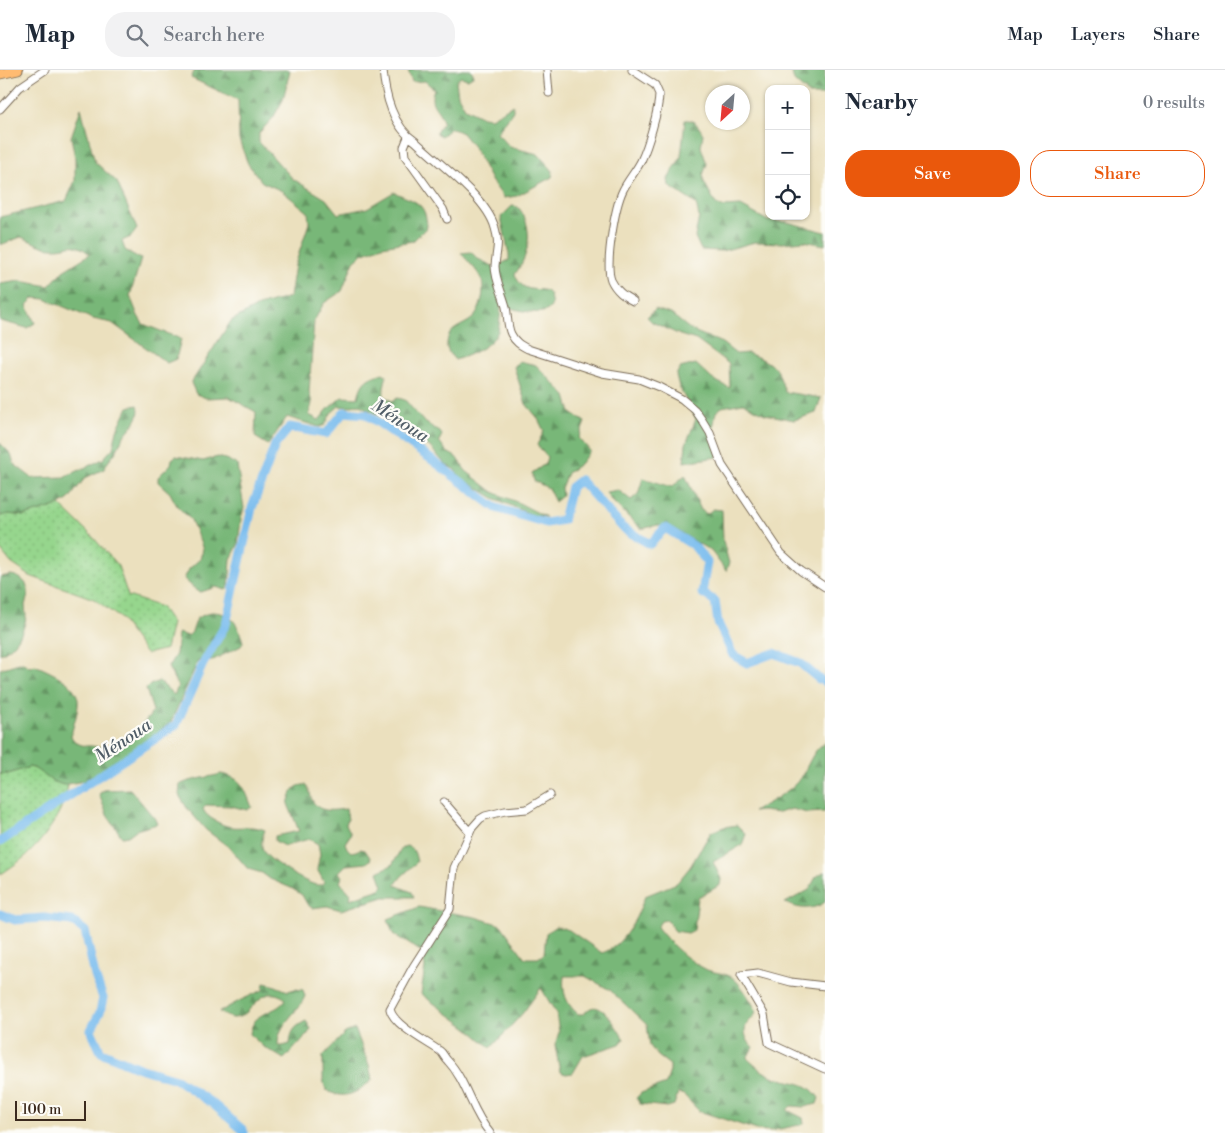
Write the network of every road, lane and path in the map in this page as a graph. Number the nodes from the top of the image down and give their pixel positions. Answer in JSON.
{"nodes":[{"id":1,"x":18,"y":70,"type":"edge"},
{"id":2,"x":45,"y":70,"type":"edge"},
{"id":3,"x":383,"y":70,"type":"edge"},
{"id":4,"x":547,"y":70,"type":"edge"},
{"id":5,"x":632,"y":70,"type":"edge"},
{"id":6,"x":0,"y":74,"type":"edge"},
{"id":7,"x":549,"y":93,"type":"dead end"},
{"id":8,"x":0,"y":109,"type":"edge"},
{"id":9,"x":408,"y":137,"type":"junction"},
{"id":10,"x":447,"y":219,"type":"dead end"},
{"id":11,"x":633,"y":301,"type":"dead end"},
{"id":12,"x":825,"y":587,"type":"edge"},
{"id":13,"x":550,"y":795,"type":"dead end"},
{"id":14,"x":444,"y":802,"type":"dead end"},
{"id":15,"x":469,"y":831,"type":"junction"},
{"id":16,"x":825,"y":986,"type":"edge"},
{"id":17,"x":825,"y":1069,"type":"edge"},
{"id":18,"x":490,"y":1133,"type":"edge"}],
"edges":[{"from":1,"to":6,"type":"main road"},
{"from":2,"to":8,"type":"street"},
{"from":3,"to":9,"type":"street"},
{"from":4,"to":7,"type":"street"},
{"from":5,"to":11,"type":"street"},
{"from":9,"to":10,"type":"street"},
{"from":9,"to":12,"type":"street"},
{"from":13,"to":15,"type":"street"},
{"from":14,"to":15,"type":"street"},
{"from":15,"to":18,"type":"street"},
{"from":16,"to":17,"type":"street"}]}
